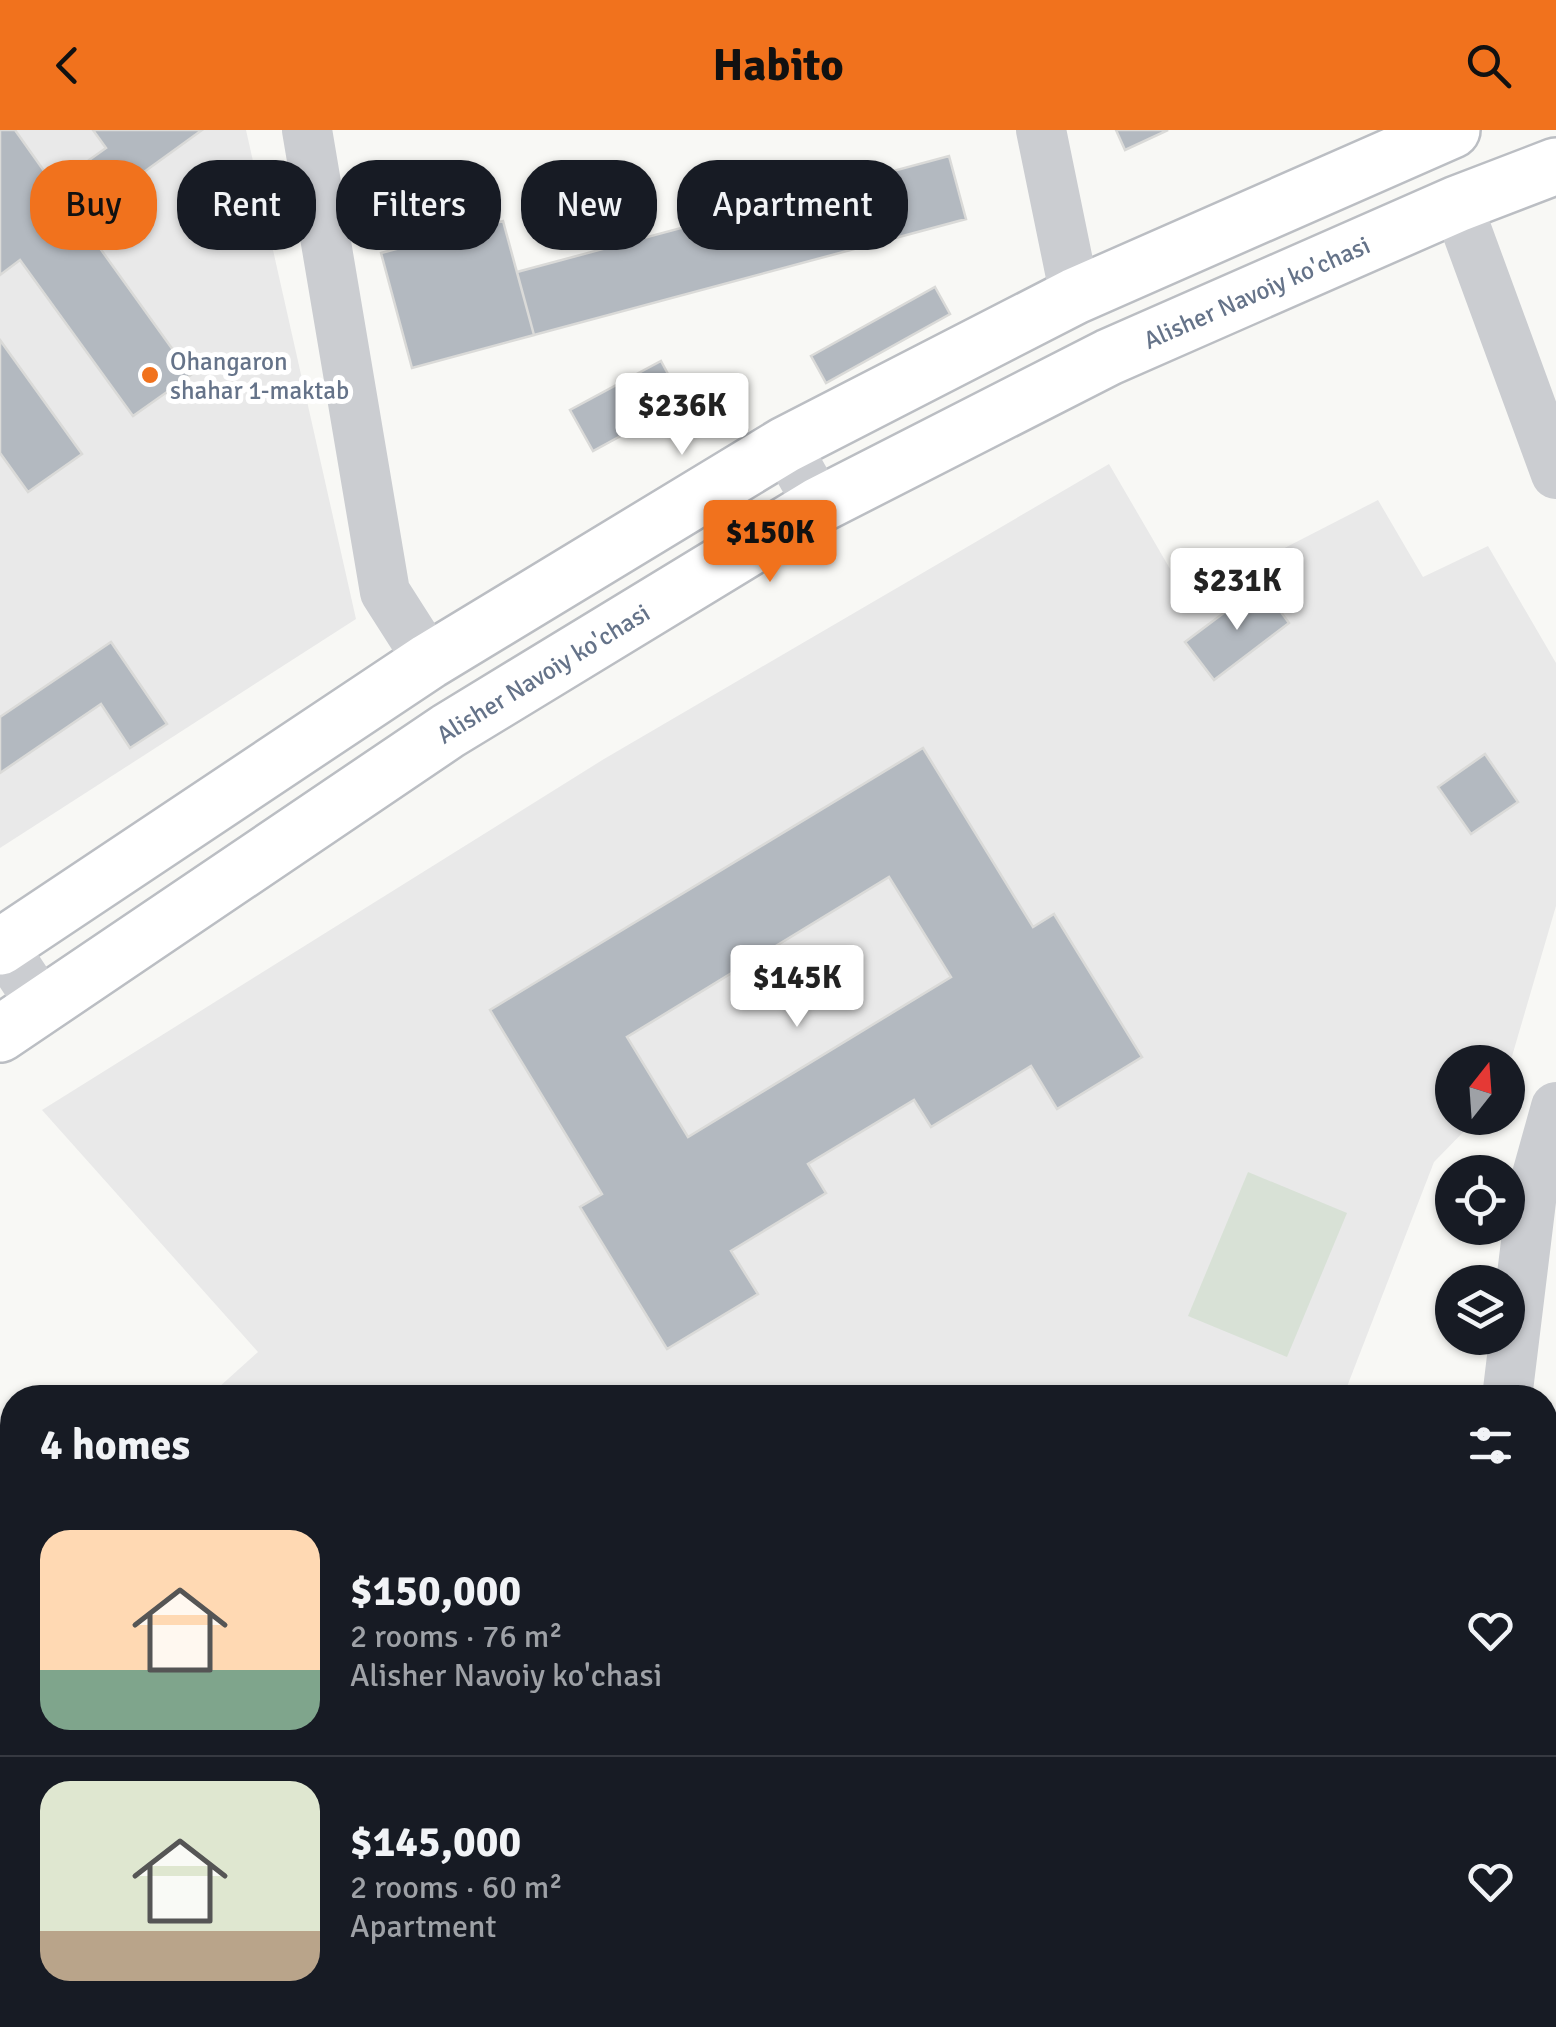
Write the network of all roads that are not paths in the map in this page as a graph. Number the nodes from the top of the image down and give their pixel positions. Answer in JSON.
{"nodes":[{"id":1,"x":307,"y":130,"type":"edge"},
{"id":2,"x":1041,"y":130,"type":"edge"},
{"id":3,"x":1452,"y":130,"type":"edge"},
{"id":4,"x":1556,"y":166,"type":"edge"},
{"id":5,"x":1457,"y":204,"type":"junction"},
{"id":6,"x":1075,"y":296,"type":"junction"},
{"id":7,"x":785,"y":445,"type":"junction"},
{"id":8,"x":1556,"y":474,"type":"edge"},
{"id":9,"x":819,"y":505,"type":"junction"},
{"id":10,"x":429,"y":661,"type":"junction"},
{"id":11,"x":1,"y":946,"type":"edge"},
{"id":12,"x":21,"y":1019,"type":"edge"},
{"id":13,"x":1556,"y":1107,"type":"edge"},
{"id":14,"x":1544,"y":1193,"type":"edge"},
{"id":15,"x":1509,"y":1385,"type":"edge"}],
"edges":[{"from":1,"to":10,"type":"street"},
{"from":2,"to":6,"type":"street"},
{"from":3,"to":6,"type":"main road"},
{"from":4,"to":5,"type":"main road","name":"Alisher Navoiy ko'chasi"},
{"from":5,"to":8,"type":"street"},
{"from":5,"to":9,"type":"main road","name":"Alisher Navoiy ko'chasi"},
{"from":6,"to":7,"type":"main road"},
{"from":7,"to":9,"type":"street"},
{"from":7,"to":10,"type":"main road"},
{"from":9,"to":12,"type":"main road","name":"Alisher Navoiy ko'chasi"},
{"from":10,"to":11,"type":"main road"},
{"from":11,"to":12,"type":"street"},
{"from":13,"to":14,"type":"street"},
{"from":14,"to":15,"type":"street"}]}
